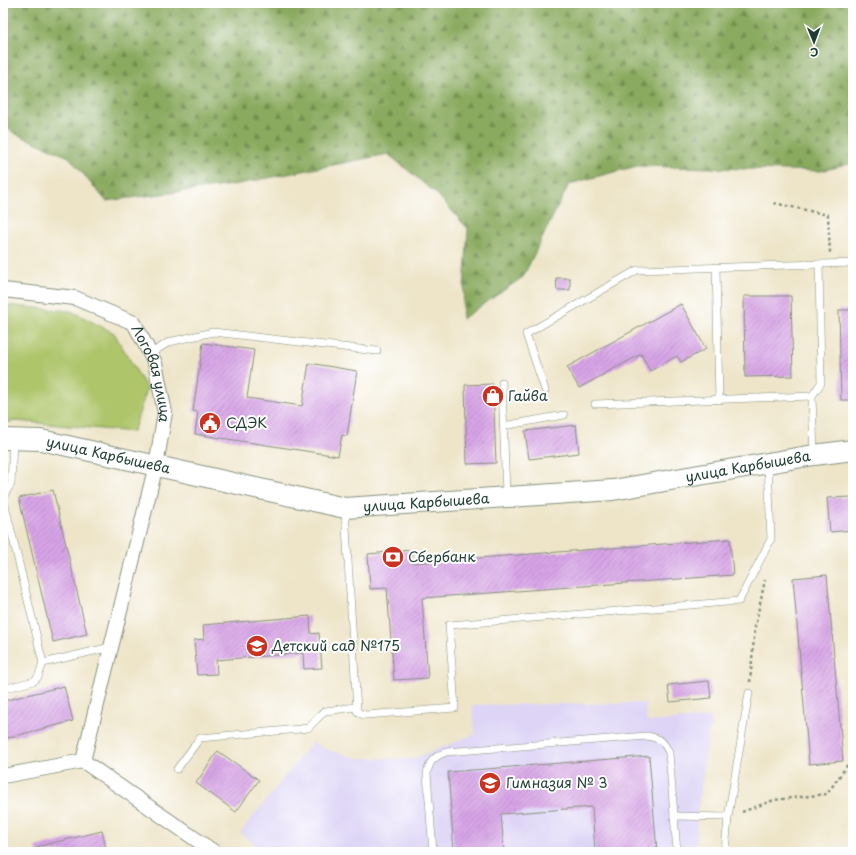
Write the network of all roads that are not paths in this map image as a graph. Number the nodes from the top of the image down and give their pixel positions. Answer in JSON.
{"nodes":[{"id":1,"x":853,"y":263,"type":"edge"},
{"id":2,"x":818,"y":264,"type":"junction"},
{"id":3,"x":716,"y":267,"type":"junction"},
{"id":4,"x":3,"y":290,"type":"edge"},
{"id":5,"x":377,"y":351,"type":"dead end"},
{"id":6,"x":150,"y":354,"type":"junction"},
{"id":7,"x":502,"y":383,"type":"dead end"},
{"id":8,"x":545,"y":390,"type":"dead end"},
{"id":9,"x":812,"y":396,"type":"junction"},
{"id":10,"x":719,"y":400,"type":"junction"},
{"id":11,"x":595,"y":404,"type":"dead end"},
{"id":12,"x":564,"y":416,"type":"dead end"},
{"id":13,"x":504,"y":426,"type":"junction"},
{"id":14,"x":8,"y":439,"type":"edge"},
{"id":15,"x":853,"y":450,"type":"edge"},
{"id":16,"x":814,"y":455,"type":"junction"},
{"id":17,"x":768,"y":463,"type":"junction"},
{"id":18,"x":156,"y":466,"type":"junction"},
{"id":19,"x":506,"y":497,"type":"junction"},
{"id":20,"x":345,"y":508,"type":"junction"},
{"id":21,"x":111,"y":647,"type":"junction"},
{"id":22,"x":43,"y":663,"type":"junction"},
{"id":23,"x":3,"y":689,"type":"edge"},
{"id":24,"x":749,"y":693,"type":"road end"},
{"id":25,"x":356,"y":707,"type":"junction"},
{"id":26,"x":83,"y":761,"type":"junction"},
{"id":27,"x":177,"y":770,"type":"dead end"},
{"id":28,"x":3,"y":776,"type":"edge"},
{"id":29,"x":674,"y":816,"type":"junction"},
{"id":30,"x":728,"y":817,"type":"junction"},
{"id":31,"x":214,"y":852,"type":"edge"},
{"id":32,"x":433,"y":852,"type":"edge"},
{"id":33,"x":677,"y":852,"type":"edge"},
{"id":34,"x":725,"y":852,"type":"edge"}],
"edges":[{"from":1,"to":2,"type":"lane"},
{"from":2,"to":3,"type":"lane"},
{"from":2,"to":9,"type":"lane"},
{"from":3,"to":8,"type":"lane"},
{"from":3,"to":10,"type":"lane"},
{"from":4,"to":6,"type":"street","name":"Логовая улица"},
{"from":5,"to":6,"type":"lane"},
{"from":6,"to":18,"type":"street","name":"Логовая улица"},
{"from":7,"to":13,"type":"lane"},
{"from":9,"to":10,"type":"lane"},
{"from":9,"to":16,"type":"lane"},
{"from":10,"to":11,"type":"lane"},
{"from":12,"to":13,"type":"lane"},
{"from":13,"to":19,"type":"lane"},
{"from":14,"to":18,"type":"street","name":"улица Карбышева"},
{"from":14,"to":22,"type":"lane"},
{"from":15,"to":16,"type":"street","name":"улица Карбышева"},
{"from":16,"to":17,"type":"street","name":"улица Карбышева"},
{"from":17,"to":19,"type":"street","name":"улица Карбышева"},
{"from":17,"to":25,"type":"lane"},
{"from":18,"to":20,"type":"street","name":"улица Карбышева"},
{"from":18,"to":21,"type":"street","name":"Логовая улица"},
{"from":19,"to":20,"type":"street","name":"улица Карбышева"},
{"from":20,"to":25,"type":"lane"},
{"from":21,"to":22,"type":"lane"},
{"from":21,"to":26,"type":"street","name":"Логовая улица"},
{"from":22,"to":23,"type":"lane"},
{"from":24,"to":30,"type":"lane"},
{"from":25,"to":27,"type":"lane"},
{"from":26,"to":28,"type":"street"},
{"from":26,"to":31,"type":"street"},
{"from":29,"to":30,"type":"lane"},
{"from":29,"to":32,"type":"lane"},
{"from":29,"to":33,"type":"lane"},
{"from":30,"to":34,"type":"lane"}]}
